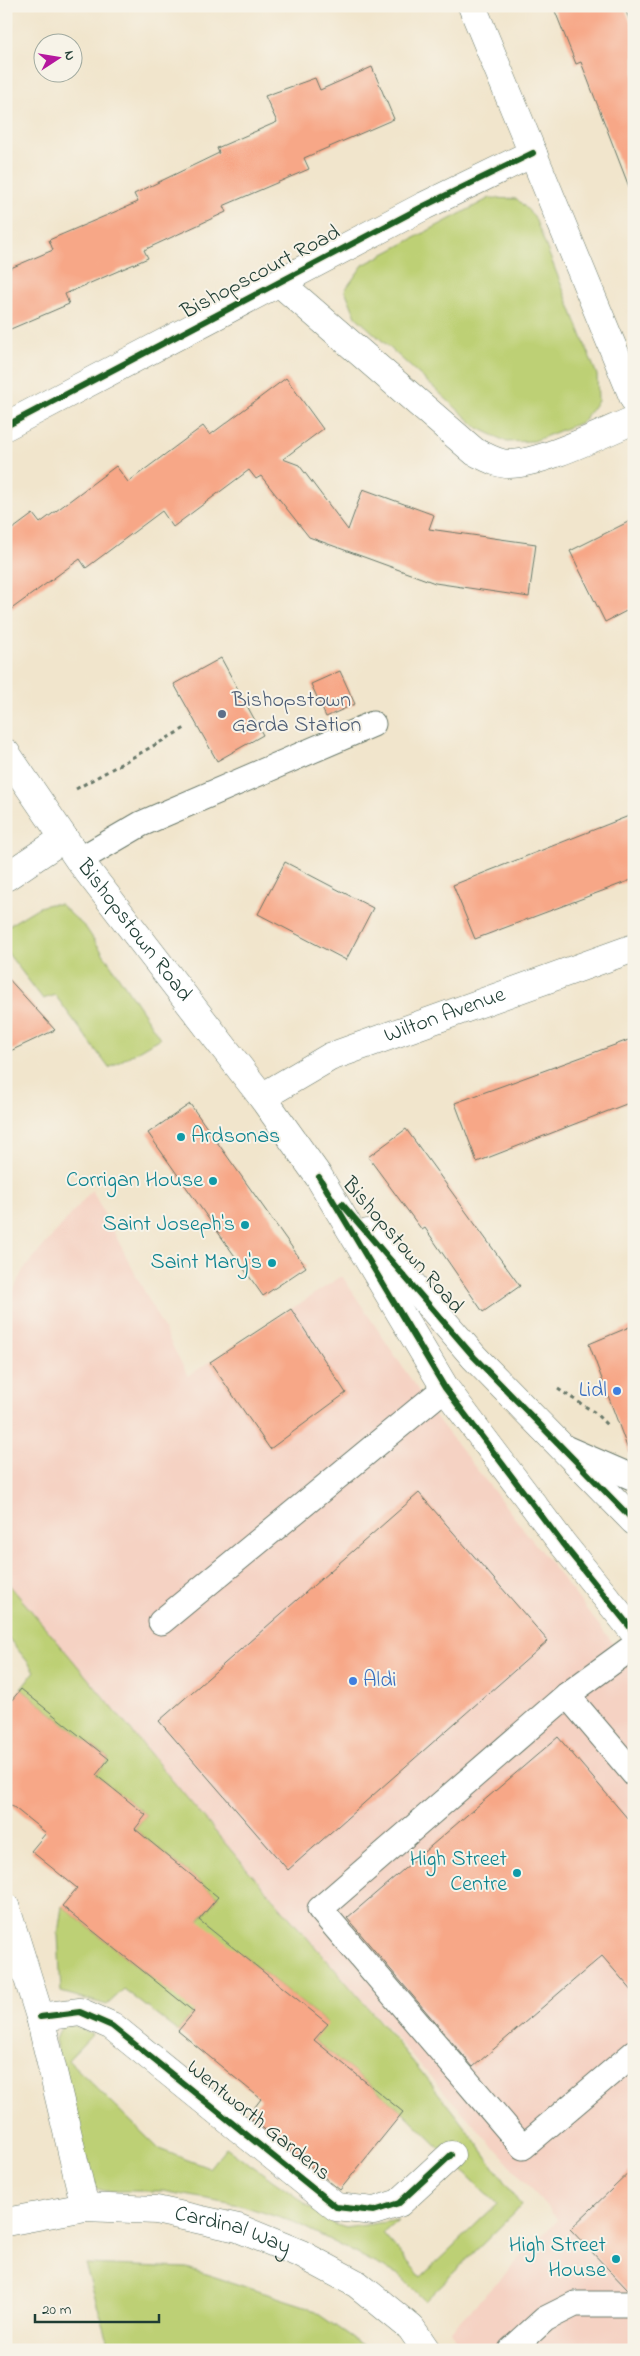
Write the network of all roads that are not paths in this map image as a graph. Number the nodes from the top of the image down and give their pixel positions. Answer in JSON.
{"nodes":[{"id":1,"x":472,"y":6,"type":"edge"},
{"id":2,"x":533,"y":153,"type":"junction"},
{"id":3,"x":280,"y":283,"type":"junction"},
{"id":4,"x":634,"y":399,"type":"edge"},
{"id":5,"x":634,"y":420,"type":"edge"},
{"id":6,"x":6,"y":426,"type":"edge"},
{"id":7,"x":373,"y":724,"type":"dead end"},
{"id":8,"x":6,"y":753,"type":"edge"},
{"id":9,"x":64,"y":838,"type":"junction"},
{"id":10,"x":79,"y":860,"type":"junction"},
{"id":11,"x":6,"y":877,"type":"edge"},
{"id":12,"x":634,"y":948,"type":"edge"},
{"id":13,"x":262,"y":1097,"type":"junction"},
{"id":14,"x":319,"y":1177,"type":"junction"},
{"id":15,"x":445,"y":1388,"type":"junction"},
{"id":16,"x":562,"y":1447,"type":"junction"},
{"id":17,"x":634,"y":1478,"type":"edge"},
{"id":18,"x":634,"y":1521,"type":"edge"},
{"id":19,"x":161,"y":1622,"type":"dead end"},
{"id":20,"x":634,"y":1632,"type":"edge"},
{"id":21,"x":634,"y":1646,"type":"edge"},
{"id":22,"x":567,"y":1695,"type":"junction"},
{"id":23,"x":634,"y":1774,"type":"edge"},
{"id":24,"x":6,"y":1908,"type":"edge"},
{"id":25,"x":40,"y":2017,"type":"junction"},
{"id":26,"x":634,"y":2054,"type":"edge"},
{"id":27,"x":451,"y":2155,"type":"dead end"},
{"id":28,"x":85,"y":2207,"type":"junction"},
{"id":29,"x":6,"y":2222,"type":"edge"},
{"id":30,"x":634,"y":2304,"type":"edge"},
{"id":31,"x":426,"y":2350,"type":"edge"},
{"id":32,"x":511,"y":2350,"type":"edge"}],
"edges":[{"from":1,"to":2,"type":"street"},
{"from":2,"to":3,"type":"street","name":"Bishopscourt Road"},
{"from":2,"to":4,"type":"street"},
{"from":3,"to":5,"type":"street","name":"Bishopscourt Road"},
{"from":3,"to":6,"type":"street","name":"Bishopscourt Road"},
{"from":7,"to":10,"type":"lane"},
{"from":8,"to":9,"type":"street","name":"Bishopstown Road"},
{"from":9,"to":10,"type":"street","name":"Bishopstown Road"},
{"from":9,"to":11,"type":"street"},
{"from":10,"to":13,"type":"street","name":"Bishopstown Road"},
{"from":12,"to":13,"type":"street","name":"Wilton Avenue"},
{"from":13,"to":14,"type":"street","name":"Bishopstown Road"},
{"from":14,"to":15,"type":"street","name":"Bishopstown Road"},
{"from":14,"to":16,"type":"street","name":"Bishopstown Road"},
{"from":15,"to":19,"type":"lane"},
{"from":15,"to":20,"type":"street","name":"Bishopstown Road"},
{"from":16,"to":17,"type":"lane"},
{"from":16,"to":18,"type":"street","name":"Bishopstown Road"},
{"from":21,"to":22,"type":"lane"},
{"from":22,"to":23,"type":"lane"},
{"from":22,"to":26,"type":"lane"},
{"from":24,"to":25,"type":"street"},
{"from":25,"to":27,"type":"street","name":"Wentworth Gardens"},
{"from":25,"to":28,"type":"street"},
{"from":28,"to":29,"type":"street","name":"Cardinal Way"},
{"from":28,"to":31,"type":"street","name":"Cardinal Way"},
{"from":30,"to":32,"type":"lane"}]}
